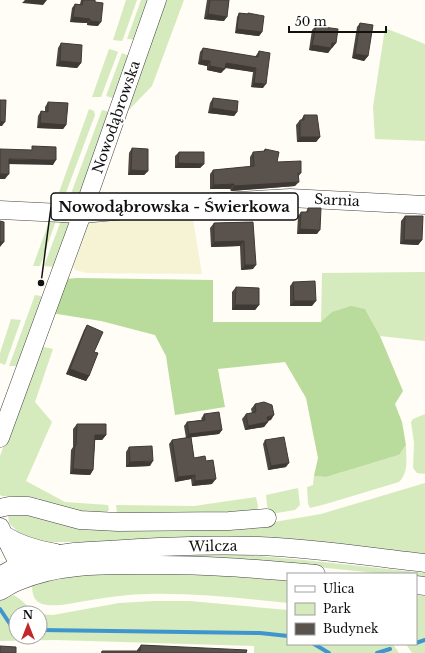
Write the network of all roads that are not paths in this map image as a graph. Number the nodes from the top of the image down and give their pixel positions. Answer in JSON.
{"nodes":[{"id":1,"x":157,"y":0,"type":"edge"},
{"id":2,"x":425,"y":206,"type":"edge"},
{"id":3,"x":0,"y":210,"type":"edge"},
{"id":4,"x":82,"y":214,"type":"junction"},
{"id":5,"x":0,"y":438,"type":"edge"},
{"id":6,"x":0,"y":508,"type":"edge"},
{"id":7,"x":267,"y":518,"type":"dead end"},
{"id":8,"x":1,"y":538,"type":"edge"},
{"id":9,"x":58,"y":554,"type":"junction"},
{"id":10,"x":425,"y":563,"type":"edge"},
{"id":11,"x":306,"y":573,"type":"edge"},
{"id":12,"x":10,"y":574,"type":"edge"},
{"id":13,"x":0,"y":591,"type":"edge"}],
"edges":[{"from":1,"to":4,"type":"street","name":"Nowodąbrowska"},
{"from":2,"to":4,"type":"street","name":"Sarnia"},
{"from":3,"to":4,"type":"street","name":"Sarnia"},
{"from":4,"to":5,"type":"street","name":"Nowodąbrowska"},
{"from":6,"to":7,"type":"street"},
{"from":8,"to":9,"type":"street"},
{"from":8,"to":12,"type":"street"},
{"from":9,"to":10,"type":"street","name":"Wilcza"},
{"from":9,"to":12,"type":"street","name":"Wilcza"},
{"from":11,"to":12,"type":"street","name":"Wilcza"},
{"from":12,"to":13,"type":"street"}]}
